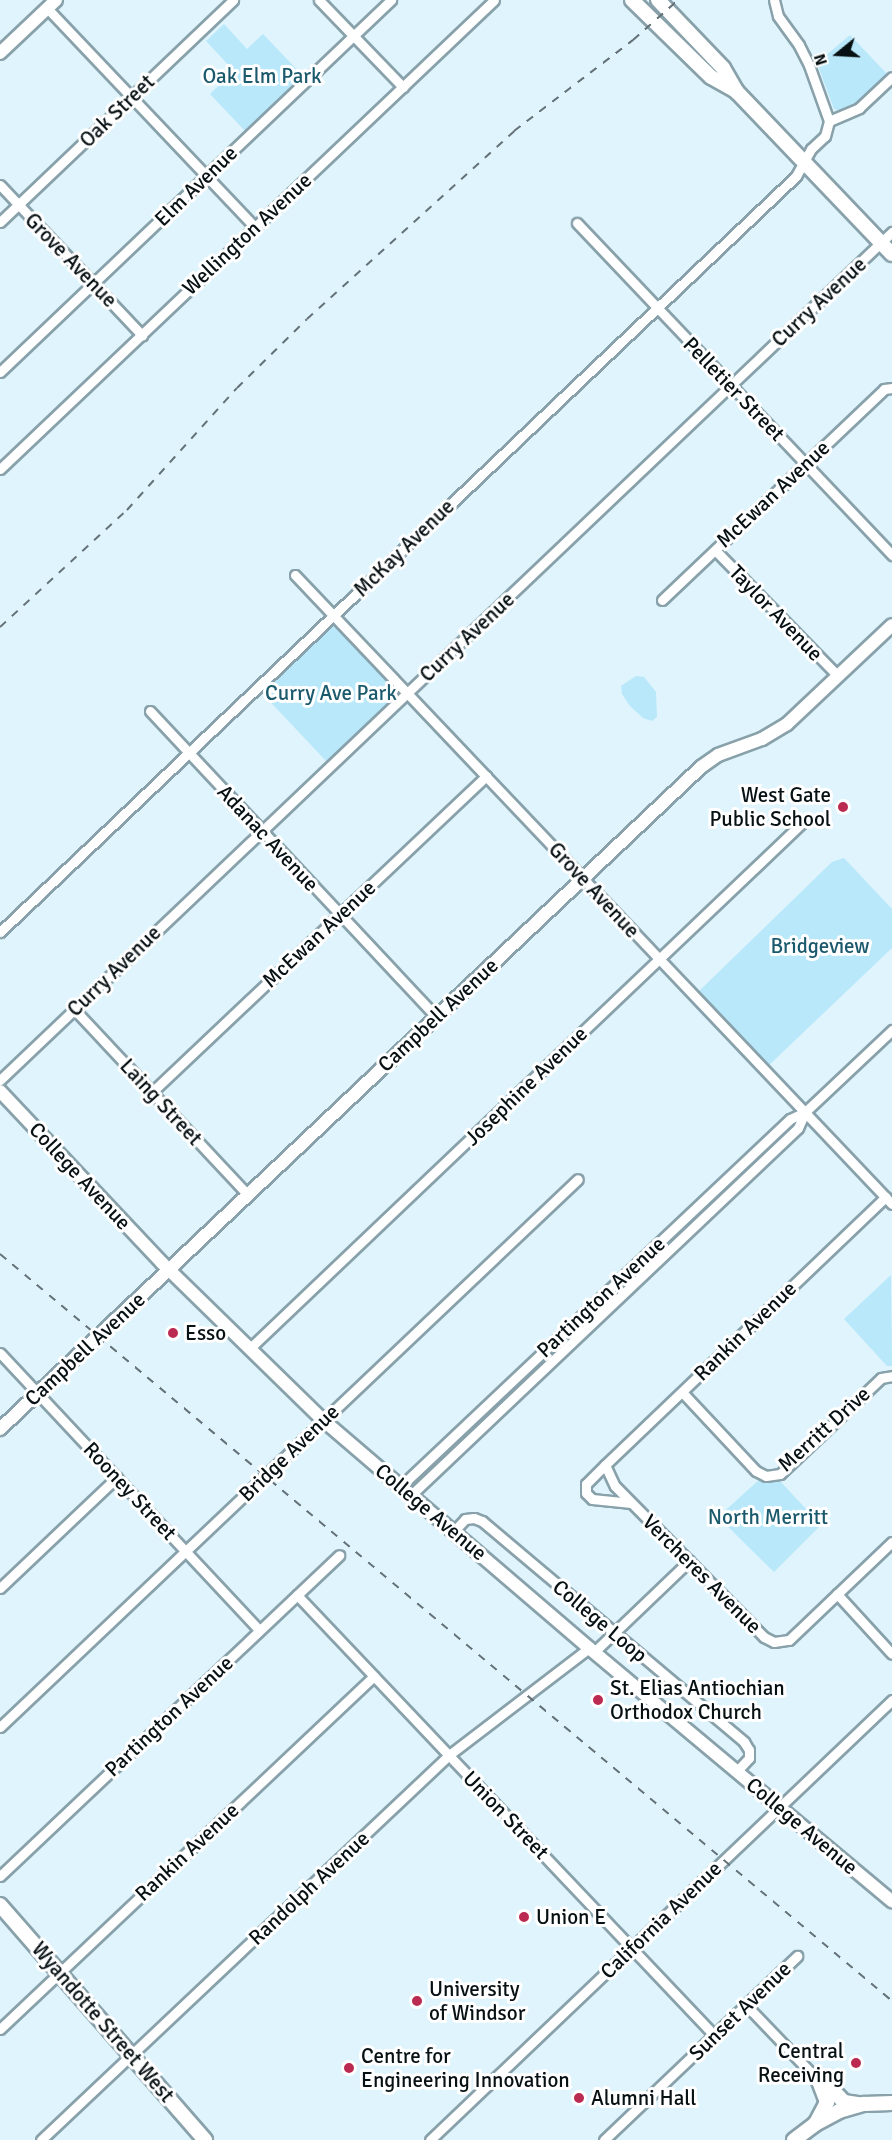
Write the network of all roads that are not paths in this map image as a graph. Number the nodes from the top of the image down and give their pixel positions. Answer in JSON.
{"nodes":[{"id":1,"x":233,"y":0,"type":"edge"},
{"id":2,"x":319,"y":0,"type":"edge"},
{"id":3,"x":391,"y":0,"type":"edge"},
{"id":4,"x":494,"y":0,"type":"edge"},
{"id":5,"x":632,"y":0,"type":"edge"},
{"id":6,"x":658,"y":0,"type":"edge"},
{"id":7,"x":774,"y":0,"type":"edge"},
{"id":8,"x":51,"y":4,"type":"edge"},
{"id":9,"x":354,"y":36,"type":"junction"},
{"id":10,"x":0,"y":53,"type":"edge"},
{"id":11,"x":892,"y":77,"type":"edge"},
{"id":12,"x":403,"y":87,"type":"junction"},
{"id":13,"x":737,"y":92,"type":"junction"},
{"id":14,"x":131,"y":97,"type":"junction"},
{"id":15,"x":829,"y":121,"type":"junction"},
{"id":16,"x":805,"y":163,"type":"junction"},
{"id":17,"x":206,"y":176,"type":"junction"},
{"id":18,"x":0,"y":185,"type":"edge"},
{"id":19,"x":18,"y":205,"type":"junction"},
{"id":20,"x":0,"y":222,"type":"edge"},
{"id":21,"x":576,"y":223,"type":"dead end"},
{"id":22,"x":255,"y":227,"type":"junction"},
{"id":23,"x":892,"y":232,"type":"edge"},
{"id":24,"x":881,"y":242,"type":"junction"},
{"id":25,"x":892,"y":254,"type":"edge"},
{"id":26,"x":93,"y":284,"type":"junction"},
{"id":27,"x":657,"y":308,"type":"junction"},
{"id":28,"x":142,"y":334,"type":"junction"},
{"id":29,"x":0,"y":372,"type":"edge"},
{"id":30,"x":730,"y":386,"type":"junction"},
{"id":31,"x":888,"y":389,"type":"edge"},
{"id":32,"x":805,"y":464,"type":"junction"},
{"id":33,"x":0,"y":469,"type":"edge"},
{"id":34,"x":715,"y":550,"type":"junction"},
{"id":35,"x":892,"y":555,"type":"edge"},
{"id":36,"x":295,"y":575,"type":"dead end"},
{"id":37,"x":662,"y":600,"type":"dead end"},
{"id":38,"x":333,"y":615,"type":"junction"},
{"id":39,"x":892,"y":625,"type":"edge"},
{"id":40,"x":838,"y":676,"type":"junction"},
{"id":41,"x":407,"y":693,"type":"junction"},
{"id":42,"x":150,"y":711,"type":"dead end"},
{"id":43,"x":188,"y":753,"type":"junction"},
{"id":44,"x":486,"y":776,"type":"junction"},
{"id":45,"x":802,"y":822,"type":"dead end"},
{"id":46,"x":262,"y":831,"type":"junction"},
{"id":47,"x":583,"y":878,"type":"junction"},
{"id":48,"x":340,"y":914,"type":"junction"},
{"id":49,"x":0,"y":932,"type":"edge"},
{"id":50,"x":659,"y":959,"type":"junction"},
{"id":51,"x":74,"y":1010,"type":"junction"},
{"id":52,"x":436,"y":1017,"type":"junction"},
{"id":53,"x":892,"y":1030,"type":"edge"},
{"id":54,"x":0,"y":1080,"type":"edge"},
{"id":55,"x":0,"y":1091,"type":"edge"},
{"id":56,"x":152,"y":1092,"type":"junction"},
{"id":57,"x":805,"y":1112,"type":"junction"},
{"id":58,"x":578,"y":1179,"type":"dead end"},
{"id":59,"x":248,"y":1195,"type":"junction"},
{"id":60,"x":889,"y":1201,"type":"edge"},
{"id":61,"x":169,"y":1270,"type":"junction"},
{"id":62,"x":249,"y":1349,"type":"junction"},
{"id":63,"x":0,"y":1353,"type":"edge"},
{"id":64,"x":892,"y":1376,"type":"edge"},
{"id":65,"x":682,"y":1392,"type":"junction"},
{"id":66,"x":38,"y":1393,"type":"junction"},
{"id":67,"x":323,"y":1420,"type":"junction"},
{"id":68,"x":0,"y":1429,"type":"edge"},
{"id":69,"x":605,"y":1465,"type":"junction"},
{"id":70,"x":117,"y":1478,"type":"junction"},
{"id":71,"x":406,"y":1491,"type":"junction"},
{"id":72,"x":631,"y":1503,"type":"junction"},
{"id":73,"x":454,"y":1531,"type":"junction"},
{"id":74,"x":892,"y":1542,"type":"edge"},
{"id":75,"x":185,"y":1551,"type":"junction"},
{"id":76,"x":339,"y":1555,"type":"dead end"},
{"id":77,"x":688,"y":1561,"type":"junction"},
{"id":78,"x":0,"y":1588,"type":"edge"},
{"id":79,"x":837,"y":1594,"type":"junction"},
{"id":80,"x":297,"y":1595,"type":"junction"},
{"id":81,"x":259,"y":1630,"type":"junction"},
{"id":82,"x":614,"y":1632,"type":"junction"},
{"id":83,"x":591,"y":1650,"type":"junction"},
{"id":84,"x":892,"y":1654,"type":"edge"},
{"id":85,"x":374,"y":1676,"type":"junction"},
{"id":86,"x":892,"y":1700,"type":"edge"},
{"id":87,"x":0,"y":1727,"type":"edge"},
{"id":88,"x":449,"y":1755,"type":"junction"},
{"id":89,"x":737,"y":1771,"type":"junction"},
{"id":90,"x":780,"y":1808,"type":"junction"},
{"id":91,"x":0,"y":1876,"type":"edge"},
{"id":92,"x":892,"y":1901,"type":"edge"},
{"id":93,"x":0,"y":1905,"type":"edge"},
{"id":94,"x":632,"y":1948,"type":"junction"},
{"id":95,"x":797,"y":1956,"type":"dead end"},
{"id":96,"x":59,"y":1972,"type":"junction"},
{"id":97,"x":746,"y":2005,"type":"junction"},
{"id":98,"x":0,"y":2028,"type":"edge"},
{"id":99,"x":714,"y":2035,"type":"junction"},
{"id":100,"x":131,"y":2055,"type":"junction"},
{"id":101,"x":819,"y":2081,"type":"junction"},
{"id":102,"x":892,"y":2103,"type":"edge"},
{"id":103,"x":864,"y":2104,"type":"junction"},
{"id":104,"x":815,"y":2124,"type":"junction"},
{"id":105,"x":41,"y":2140,"type":"edge"},
{"id":106,"x":205,"y":2140,"type":"edge"},
{"id":107,"x":430,"y":2140,"type":"edge"},
{"id":108,"x":604,"y":2140,"type":"edge"},
{"id":109,"x":794,"y":2140,"type":"edge"}],
"edges":[{"from":1,"to":14,"type":"street","name":"Oak Street"},
{"from":2,"to":9,"type":"street"},
{"from":3,"to":9,"type":"street","name":"Elm Avenue"},
{"from":4,"to":12,"type":"street","name":"Wellington Avenue"},
{"from":5,"to":13,"type":"main road"},
{"from":6,"to":13,"type":"main road"},
{"from":7,"to":15,"type":"street"},
{"from":8,"to":10,"type":"street"},
{"from":8,"to":14,"type":"street"},
{"from":9,"to":12,"type":"street"},
{"from":9,"to":17,"type":"street","name":"Elm Avenue"},
{"from":11,"to":15,"type":"street"},
{"from":12,"to":22,"type":"street","name":"Wellington Avenue"},
{"from":13,"to":16,"type":"main road"},
{"from":14,"to":17,"type":"street"},
{"from":14,"to":19,"type":"street","name":"Oak Street"},
{"from":15,"to":16,"type":"street","name":"McKay Avenue"},
{"from":16,"to":24,"type":"main road"},
{"from":16,"to":27,"type":"street","name":"McKay Avenue"},
{"from":17,"to":22,"type":"street"},
{"from":17,"to":26,"type":"street","name":"Elm Avenue"},
{"from":18,"to":19,"type":"street","name":"Grove Avenue"},
{"from":19,"to":20,"type":"street","name":"Oak Street"},
{"from":19,"to":26,"type":"street","name":"Grove Avenue"},
{"from":21,"to":27,"type":"street","name":"Pelletier Street"},
{"from":22,"to":28,"type":"street","name":"Wellington Avenue"},
{"from":23,"to":24,"type":"street","name":"Curry Avenue"},
{"from":24,"to":25,"type":"main road"},
{"from":24,"to":30,"type":"street","name":"Curry Avenue"},
{"from":26,"to":28,"type":"street","name":"Grove Avenue"},
{"from":26,"to":29,"type":"street","name":"Elm Avenue"},
{"from":27,"to":30,"type":"street","name":"Pelletier Street"},
{"from":27,"to":38,"type":"street","name":"McKay Avenue"},
{"from":28,"to":33,"type":"street","name":"Wellington Avenue"},
{"from":30,"to":32,"type":"street","name":"Pelletier Street"},
{"from":30,"to":41,"type":"street","name":"Curry Avenue"},
{"from":31,"to":32,"type":"street","name":"McEwan Avenue"},
{"from":32,"to":34,"type":"street","name":"McEwan Avenue"},
{"from":32,"to":35,"type":"street","name":"Pelletier Street"},
{"from":34,"to":37,"type":"street","name":"McEwan Avenue"},
{"from":34,"to":40,"type":"street","name":"Taylor Avenue"},
{"from":36,"to":38,"type":"street","name":"Grove Avenue"},
{"from":38,"to":41,"type":"street","name":"Grove Avenue"},
{"from":38,"to":43,"type":"street","name":"McKay Avenue"},
{"from":39,"to":40,"type":"street","name":"Campbell Avenue"},
{"from":40,"to":47,"type":"street","name":"Campbell Avenue"},
{"from":41,"to":44,"type":"street","name":"Grove Avenue"},
{"from":41,"to":46,"type":"street","name":"Curry Avenue"},
{"from":42,"to":43,"type":"street","name":"Adanac Avenue"},
{"from":43,"to":46,"type":"street","name":"Adanac Avenue"},
{"from":43,"to":49,"type":"street","name":"McKay Avenue"},
{"from":44,"to":47,"type":"street","name":"Grove Avenue"},
{"from":44,"to":48,"type":"street","name":"McEwan Avenue"},
{"from":45,"to":50,"type":"street","name":"Josephine Avenue"},
{"from":46,"to":48,"type":"street","name":"Adanac Avenue"},
{"from":46,"to":51,"type":"street","name":"Curry Avenue"},
{"from":47,"to":50,"type":"street","name":"Grove Avenue"},
{"from":47,"to":52,"type":"street","name":"Campbell Avenue"},
{"from":48,"to":52,"type":"street","name":"Adanac Avenue"},
{"from":48,"to":56,"type":"street","name":"McEwan Avenue"},
{"from":50,"to":57,"type":"street","name":"Grove Avenue"},
{"from":50,"to":62,"type":"street","name":"Josephine Avenue"},
{"from":51,"to":54,"type":"street","name":"Curry Avenue"},
{"from":51,"to":56,"type":"street","name":"Laing Street"},
{"from":52,"to":59,"type":"street","name":"Campbell Avenue"},
{"from":53,"to":57,"type":"street","name":"Partington Avenue"},
{"from":55,"to":61,"type":"street","name":"College Avenue"},
{"from":56,"to":59,"type":"street","name":"Laing Street"},
{"from":57,"to":60,"type":"street","name":"Grove Avenue"},
{"from":57,"to":71,"type":"street","name":"Partington Avenue"},
{"from":58,"to":67,"type":"street","name":"Bridge Avenue"},
{"from":59,"to":61,"type":"street","name":"Campbell Avenue"},
{"from":60,"to":65,"type":"street","name":"Rankin Avenue"},
{"from":61,"to":62,"type":"street","name":"College Avenue"},
{"from":61,"to":66,"type":"street","name":"Campbell Avenue"},
{"from":62,"to":67,"type":"street","name":"College Avenue"},
{"from":63,"to":66,"type":"street","name":"Rooney Street"},
{"from":64,"to":65,"type":"street","name":"Merritt Drive"},
{"from":65,"to":69,"type":"street","name":"Rankin Avenue"},
{"from":66,"to":68,"type":"street","name":"Campbell Avenue"},
{"from":66,"to":70,"type":"street","name":"Rooney Street"},
{"from":67,"to":71,"type":"street","name":"College Avenue"},
{"from":67,"to":75,"type":"street","name":"Bridge Avenue"},
{"from":69,"to":72,"type":"street","name":"Vercheres Avenue"},
{"from":69,"to":72,"type":"street","name":"Vercheres Avenue"},
{"from":70,"to":75,"type":"street","name":"Rooney Street"},
{"from":70,"to":78,"type":"street"},
{"from":71,"to":73,"type":"street","name":"College Avenue"},
{"from":72,"to":77,"type":"street","name":"Vercheres Avenue"},
{"from":73,"to":82,"type":"street","name":"College Loop"},
{"from":73,"to":83,"type":"street","name":"College Avenue"},
{"from":74,"to":79,"type":"street"},
{"from":75,"to":81,"type":"street","name":"Rooney Street"},
{"from":75,"to":87,"type":"street","name":"Bridge Avenue"},
{"from":76,"to":80,"type":"street","name":"Partington Avenue"},
{"from":77,"to":79,"type":"street","name":"Vercheres Avenue"},
{"from":77,"to":82,"type":"street","name":"Randolph Avenue"},
{"from":79,"to":84,"type":"street"},
{"from":80,"to":81,"type":"street","name":"Partington Avenue"},
{"from":80,"to":85,"type":"street","name":"Union Street"},
{"from":81,"to":91,"type":"street","name":"Partington Avenue"},
{"from":82,"to":83,"type":"street","name":"Randolph Avenue"},
{"from":82,"to":89,"type":"street","name":"College Loop"},
{"from":83,"to":88,"type":"street","name":"Randolph Avenue"},
{"from":83,"to":89,"type":"street","name":"College Avenue"},
{"from":85,"to":88,"type":"street","name":"Union Street"},
{"from":85,"to":96,"type":"street","name":"Rankin Avenue"},
{"from":86,"to":90,"type":"street","name":"California Avenue"},
{"from":88,"to":94,"type":"street","name":"Union Street"},
{"from":88,"to":100,"type":"street","name":"Randolph Avenue"},
{"from":89,"to":90,"type":"street","name":"College Avenue"},
{"from":90,"to":92,"type":"street","name":"College Avenue"},
{"from":90,"to":94,"type":"street","name":"California Avenue"},
{"from":93,"to":96,"type":"main road","name":"Wyandotte Street West"},
{"from":94,"to":99,"type":"street","name":"Union Street"},
{"from":94,"to":107,"type":"street","name":"California Avenue"},
{"from":95,"to":97,"type":"street","name":"Sunset Avenue"},
{"from":96,"to":98,"type":"street","name":"Rankin Avenue"},
{"from":96,"to":100,"type":"main road","name":"Wyandotte Street West"},
{"from":97,"to":99,"type":"street","name":"Sunset Avenue"},
{"from":97,"to":101,"type":"street"},
{"from":99,"to":108,"type":"street","name":"Sunset Avenue"},
{"from":100,"to":105,"type":"street","name":"Randolph Avenue"},
{"from":100,"to":106,"type":"main road","name":"Wyandotte Street West"},
{"from":101,"to":103,"type":"main road"},
{"from":101,"to":104,"type":"main road"},
{"from":102,"to":103,"type":"main road"},
{"from":103,"to":104,"type":"main road"},
{"from":104,"to":109,"type":"main road"}]}
